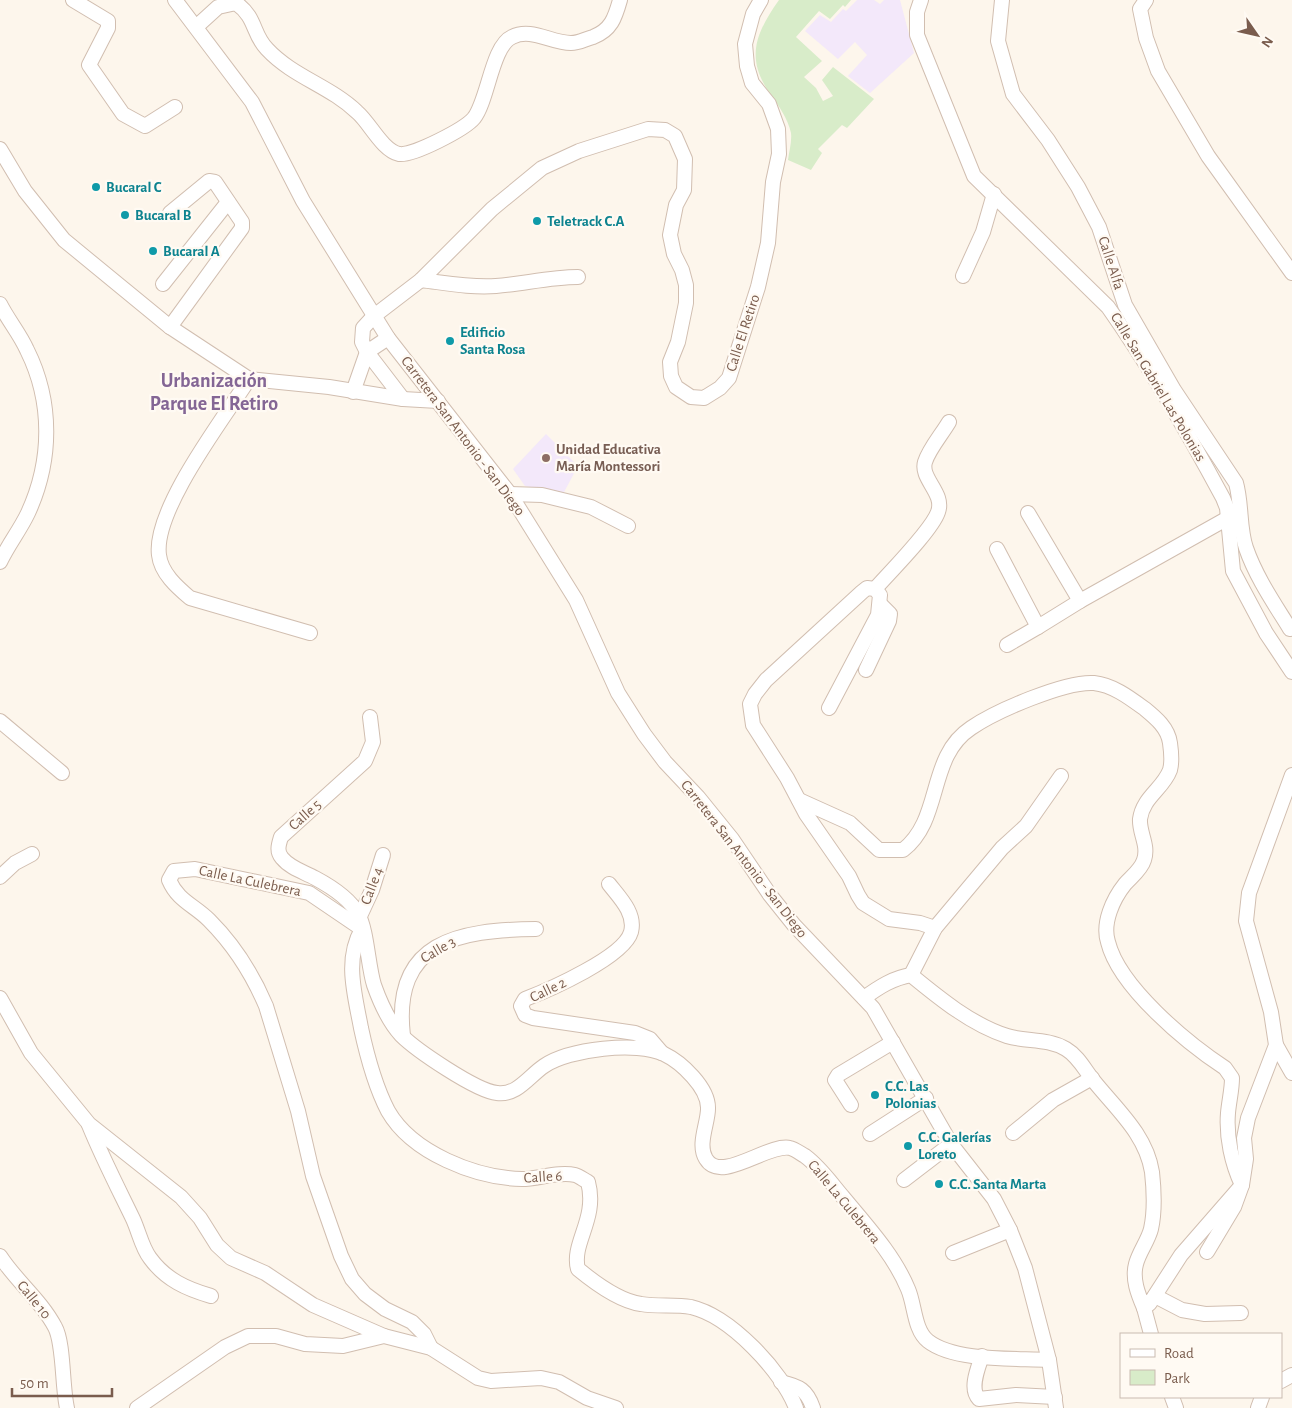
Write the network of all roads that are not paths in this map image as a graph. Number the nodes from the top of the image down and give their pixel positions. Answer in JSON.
{"nodes":[{"id":1,"x":73,"y":0,"type":"edge"},
{"id":2,"x":176,"y":0,"type":"edge"},
{"id":3,"x":620,"y":0,"type":"edge"},
{"id":4,"x":761,"y":0,"type":"edge"},
{"id":5,"x":921,"y":0,"type":"edge"},
{"id":6,"x":1002,"y":0,"type":"edge"},
{"id":7,"x":1142,"y":3,"type":"edge"},
{"id":8,"x":196,"y":27,"type":"junction"},
{"id":9,"x":175,"y":108,"type":"dead end"},
{"id":10,"x":0,"y":149,"type":"edge"},
{"id":11,"x":994,"y":194,"type":"junction"},
{"id":12,"x":228,"y":202,"type":"junction"},
{"id":13,"x":170,"y":213,"type":"dead end"},
{"id":14,"x":1292,"y":272,"type":"edge"},
{"id":15,"x":963,"y":276,"type":"dead end"},
{"id":16,"x":578,"y":277,"type":"dead end"},
{"id":17,"x":421,"y":280,"type":"junction"},
{"id":18,"x":163,"y":284,"type":"dead end"},
{"id":19,"x":0,"y":304,"type":"edge"},
{"id":20,"x":374,"y":316,"type":"junction"},
{"id":21,"x":170,"y":327,"type":"junction"},
{"id":22,"x":388,"y":338,"type":"junction"},
{"id":23,"x":367,"y":352,"type":"junction"},
{"id":24,"x":249,"y":379,"type":"junction"},
{"id":25,"x":353,"y":392,"type":"junction"},
{"id":26,"x":403,"y":399,"type":"junction"},
{"id":27,"x":438,"y":401,"type":"junction"},
{"id":28,"x":949,"y":422,"type":"dead end"},
{"id":29,"x":510,"y":494,"type":"junction"},
{"id":30,"x":1028,"y":514,"type":"dead end"},
{"id":31,"x":1228,"y":518,"type":"junction"},
{"id":32,"x":628,"y":526,"type":"dead end"},
{"id":33,"x":997,"y":549,"type":"dead end"},
{"id":34,"x":0,"y":562,"type":"edge"},
{"id":35,"x":875,"y":589,"type":"junction"},
{"id":36,"x":1080,"y":601,"type":"junction"},
{"id":37,"x":880,"y":604,"type":"junction"},
{"id":38,"x":1038,"y":628,"type":"junction"},
{"id":39,"x":1290,"y":629,"type":"dead end"},
{"id":40,"x":310,"y":633,"type":"dead end"},
{"id":41,"x":1007,"y":645,"type":"dead end"},
{"id":42,"x":866,"y":670,"type":"dead end"},
{"id":43,"x":1292,"y":672,"type":"edge"},
{"id":44,"x":828,"y":708,"type":"dead end"},
{"id":45,"x":370,"y":717,"type":"dead end"},
{"id":46,"x":0,"y":721,"type":"edge"},
{"id":47,"x":62,"y":773,"type":"dead end"},
{"id":48,"x":1292,"y":775,"type":"edge"},
{"id":49,"x":1061,"y":776,"type":"dead end"},
{"id":50,"x":799,"y":800,"type":"junction"},
{"id":51,"x":32,"y":854,"type":"dead end"},
{"id":52,"x":383,"y":855,"type":"dead end"},
{"id":53,"x":0,"y":877,"type":"edge"},
{"id":54,"x":609,"y":884,"type":"dead end"},
{"id":55,"x":361,"y":923,"type":"junction"},
{"id":56,"x":936,"y":928,"type":"junction"},
{"id":57,"x":536,"y":929,"type":"dead end"},
{"id":58,"x":911,"y":975,"type":"junction"},
{"id":59,"x":0,"y":998,"type":"edge"},
{"id":60,"x":864,"y":998,"type":"junction"},
{"id":61,"x":403,"y":1037,"type":"junction"},
{"id":62,"x":893,"y":1042,"type":"junction"},
{"id":63,"x":1276,"y":1046,"type":"junction"},
{"id":64,"x":662,"y":1053,"type":"junction"},
{"id":65,"x":1292,"y":1073,"type":"edge"},
{"id":66,"x":1092,"y":1078,"type":"junction"},
{"id":67,"x":926,"y":1098,"type":"junction"},
{"id":68,"x":851,"y":1105,"type":"dead end"},
{"id":69,"x":89,"y":1124,"type":"junction"},
{"id":70,"x":1014,"y":1133,"type":"dead end"},
{"id":71,"x":870,"y":1134,"type":"dead end"},
{"id":72,"x":951,"y":1144,"type":"junction"},
{"id":73,"x":904,"y":1180,"type":"dead end"},
{"id":74,"x":1242,"y":1185,"type":"junction"},
{"id":75,"x":1010,"y":1230,"type":"junction"},
{"id":76,"x":1207,"y":1252,"type":"dead end"},
{"id":77,"x":953,"y":1253,"type":"dead end"},
{"id":78,"x":0,"y":1256,"type":"edge"},
{"id":79,"x":212,"y":1296,"type":"dead end"},
{"id":80,"x":1155,"y":1296,"type":"junction"},
{"id":81,"x":1144,"y":1308,"type":"junction"},
{"id":82,"x":1241,"y":1313,"type":"dead end"},
{"id":83,"x":1151,"y":1333,"type":"edge"},
{"id":84,"x":384,"y":1336,"type":"junction"},
{"id":85,"x":431,"y":1348,"type":"junction"},
{"id":86,"x":982,"y":1356,"type":"junction"},
{"id":87,"x":1049,"y":1360,"type":"junction"},
{"id":88,"x":781,"y":1382,"type":"junction"},
{"id":89,"x":1056,"y":1403,"type":"edge"},
{"id":90,"x":67,"y":1408,"type":"edge"},
{"id":91,"x":137,"y":1408,"type":"edge"},
{"id":92,"x":616,"y":1408,"type":"edge"},
{"id":93,"x":796,"y":1408,"type":"edge"},
{"id":94,"x":813,"y":1408,"type":"edge"}],
"edges":[{"from":1,"to":9,"type":"street"},
{"from":2,"to":8,"type":"street","name":"Carretera San Antonio - San Diego"},
{"from":3,"to":8,"type":"street"},
{"from":4,"to":17,"type":"street","name":"Calle El Retiro"},
{"from":5,"to":11,"type":"street","name":"Calle San Gabriel Las Polonias"},
{"from":6,"to":39,"type":"street","name":"Calle Alfa"},
{"from":7,"to":14,"type":"street"},
{"from":8,"to":20,"type":"street","name":"Carretera San Antonio - San Diego"},
{"from":10,"to":21,"type":"street"},
{"from":11,"to":15,"type":"street"},
{"from":11,"to":31,"type":"street","name":"Calle San Gabriel Las Polonias"},
{"from":12,"to":13,"type":"street"},
{"from":12,"to":18,"type":"street"},
{"from":12,"to":21,"type":"street"},
{"from":16,"to":17,"type":"street"},
{"from":17,"to":20,"type":"street","name":"Calle El Retiro"},
{"from":19,"to":34,"type":"street"},
{"from":20,"to":22,"type":"street","name":"Carretera San Antonio - San Diego"},
{"from":20,"to":23,"type":"street"},
{"from":21,"to":24,"type":"street"},
{"from":22,"to":23,"type":"street"},
{"from":22,"to":27,"type":"street","name":"Carretera San Antonio - San Diego"},
{"from":23,"to":25,"type":"street"},
{"from":23,"to":26,"type":"street"},
{"from":24,"to":25,"type":"street"},
{"from":24,"to":40,"type":"street"},
{"from":25,"to":26,"type":"street"},
{"from":26,"to":27,"type":"street"},
{"from":27,"to":29,"type":"street","name":"Carretera San Antonio - San Diego"},
{"from":28,"to":35,"type":"street"},
{"from":29,"to":32,"type":"street"},
{"from":29,"to":60,"type":"street","name":"Carretera San Antonio - San Diego"},
{"from":30,"to":36,"type":"street"},
{"from":31,"to":36,"type":"street"},
{"from":31,"to":43,"type":"street","name":"Calle San Gabriel Las Polonias"},
{"from":33,"to":38,"type":"street"},
{"from":35,"to":37,"type":"street"},
{"from":35,"to":50,"type":"street"},
{"from":36,"to":38,"type":"street"},
{"from":37,"to":42,"type":"street"},
{"from":37,"to":44,"type":"street"},
{"from":38,"to":41,"type":"street"},
{"from":45,"to":55,"type":"street","name":"Calle 5"},
{"from":46,"to":47,"type":"street"},
{"from":48,"to":63,"type":"street"},
{"from":49,"to":56,"type":"street"},
{"from":50,"to":56,"type":"street"},
{"from":50,"to":74,"type":"street"},
{"from":51,"to":53,"type":"street"},
{"from":52,"to":55,"type":"street","name":"Calle 4"},
{"from":54,"to":64,"type":"street","name":"Calle 2"},
{"from":55,"to":61,"type":"street","name":"Calle La Culebrera"},
{"from":55,"to":85,"type":"street","name":"Calle La Culebrera"},
{"from":55,"to":88,"type":"street","name":"Calle 6"},
{"from":56,"to":58,"type":"street"},
{"from":57,"to":61,"type":"street","name":"Calle 3"},
{"from":58,"to":60,"type":"street"},
{"from":58,"to":66,"type":"street"},
{"from":59,"to":69,"type":"street"},
{"from":60,"to":62,"type":"street","name":"Carretera San Antonio - San Diego"},
{"from":61,"to":64,"type":"street","name":"Calle La Culebrera"},
{"from":62,"to":67,"type":"street","name":"Carretera San Antonio - San Diego"},
{"from":62,"to":68,"type":"street"},
{"from":63,"to":65,"type":"street"},
{"from":63,"to":74,"type":"street"},
{"from":64,"to":86,"type":"street","name":"Calle La Culebrera"},
{"from":66,"to":70,"type":"street"},
{"from":66,"to":81,"type":"street"},
{"from":67,"to":71,"type":"street"},
{"from":67,"to":72,"type":"street","name":"Carretera San Antonio - San Diego"},
{"from":69,"to":79,"type":"street"},
{"from":69,"to":84,"type":"street"},
{"from":72,"to":73,"type":"street"},
{"from":72,"to":75,"type":"street","name":"Carretera San Antonio - San Diego"},
{"from":74,"to":76,"type":"street"},
{"from":74,"to":80,"type":"street"},
{"from":75,"to":77,"type":"street"},
{"from":75,"to":87,"type":"street","name":"Carretera San Antonio - San Diego"},
{"from":78,"to":90,"type":"street","name":"Calle 10"},
{"from":80,"to":81,"type":"street"},
{"from":80,"to":82,"type":"street"},
{"from":81,"to":83,"type":"street"},
{"from":84,"to":85,"type":"street"},
{"from":84,"to":91,"type":"street"},
{"from":85,"to":92,"type":"street"},
{"from":86,"to":87,"type":"street","name":"Calle La Culebrera"},
{"from":86,"to":89,"type":"street"},
{"from":87,"to":89,"type":"street","name":"Carretera San Antonio - San Diego"},
{"from":88,"to":93,"type":"street","name":"Calle 6"},
{"from":88,"to":94,"type":"street"}]}
